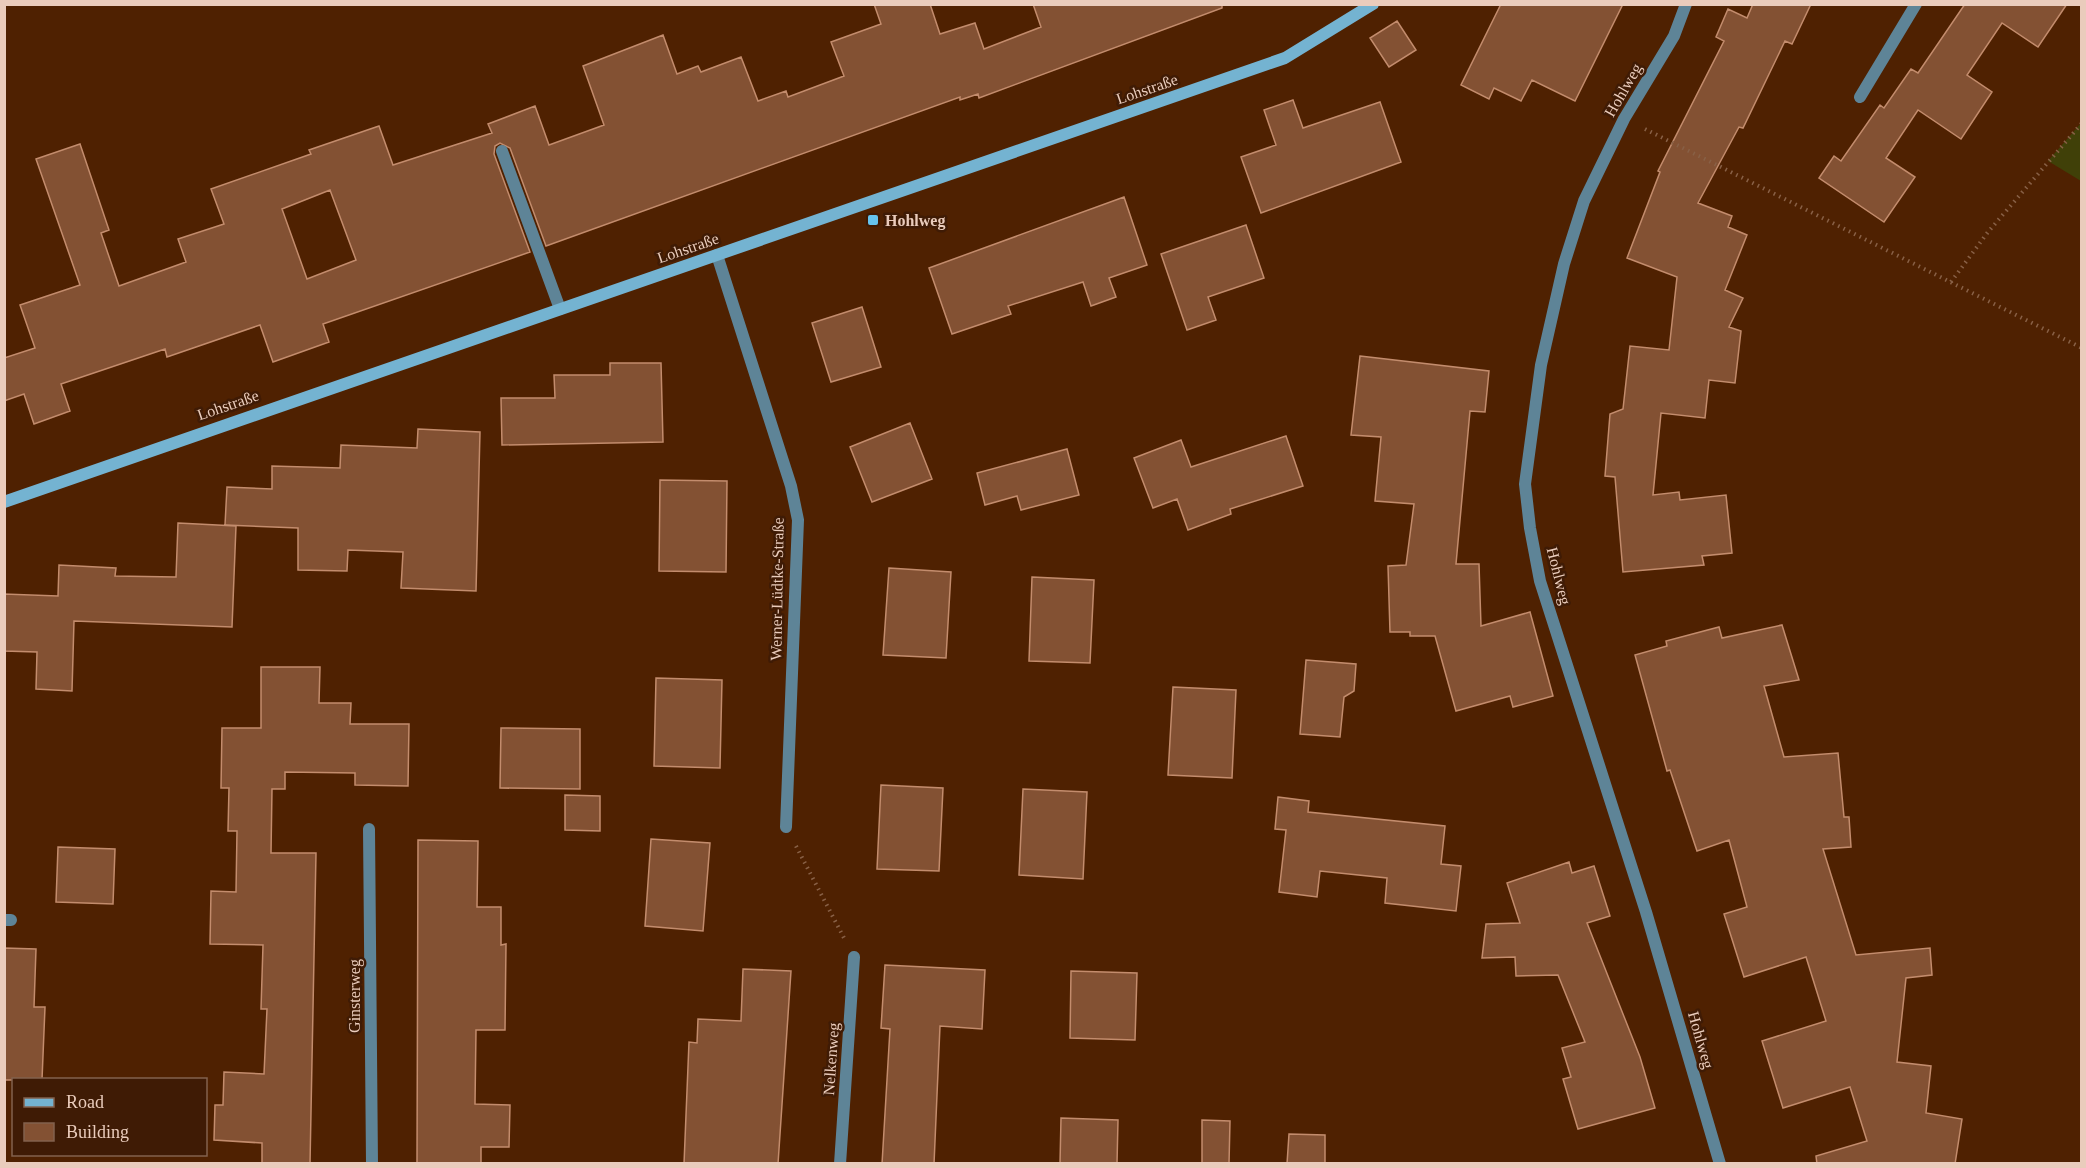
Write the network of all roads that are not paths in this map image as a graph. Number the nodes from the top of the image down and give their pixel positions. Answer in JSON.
{"nodes":[{"id":1,"x":1373,"y":4,"type":"edge"},
{"id":2,"x":1686,"y":4,"type":"edge"},
{"id":3,"x":1916,"y":4,"type":"edge"},
{"id":4,"x":1860,"y":97,"type":"dead end"},
{"id":5,"x":502,"y":152,"type":"dead end"},
{"id":6,"x":717,"y":255,"type":"junction"},
{"id":7,"x":560,"y":309,"type":"junction"},
{"id":8,"x":4,"y":502,"type":"edge"},
{"id":9,"x":786,"y":827,"type":"road end"},
{"id":10,"x":369,"y":829,"type":"dead end"},
{"id":11,"x":854,"y":957,"type":"road end"},
{"id":12,"x":372,"y":1164,"type":"edge"},
{"id":13,"x":840,"y":1164,"type":"edge"},
{"id":14,"x":1720,"y":1164,"type":"edge"}],
"edges":[{"from":1,"to":6,"type":"main road","name":"Lohstraße"},
{"from":2,"to":14,"type":"street","name":"Hohlweg"},
{"from":3,"to":4,"type":"street"},
{"from":5,"to":7,"type":"street"},
{"from":6,"to":7,"type":"main road","name":"Lohstraße"},
{"from":6,"to":9,"type":"street","name":"Werner-Lüdtke-Straße"},
{"from":7,"to":8,"type":"main road","name":"Lohstraße"},
{"from":10,"to":12,"type":"street","name":"Ginsterweg"},
{"from":11,"to":13,"type":"street","name":"Nelkenweg"}]}
